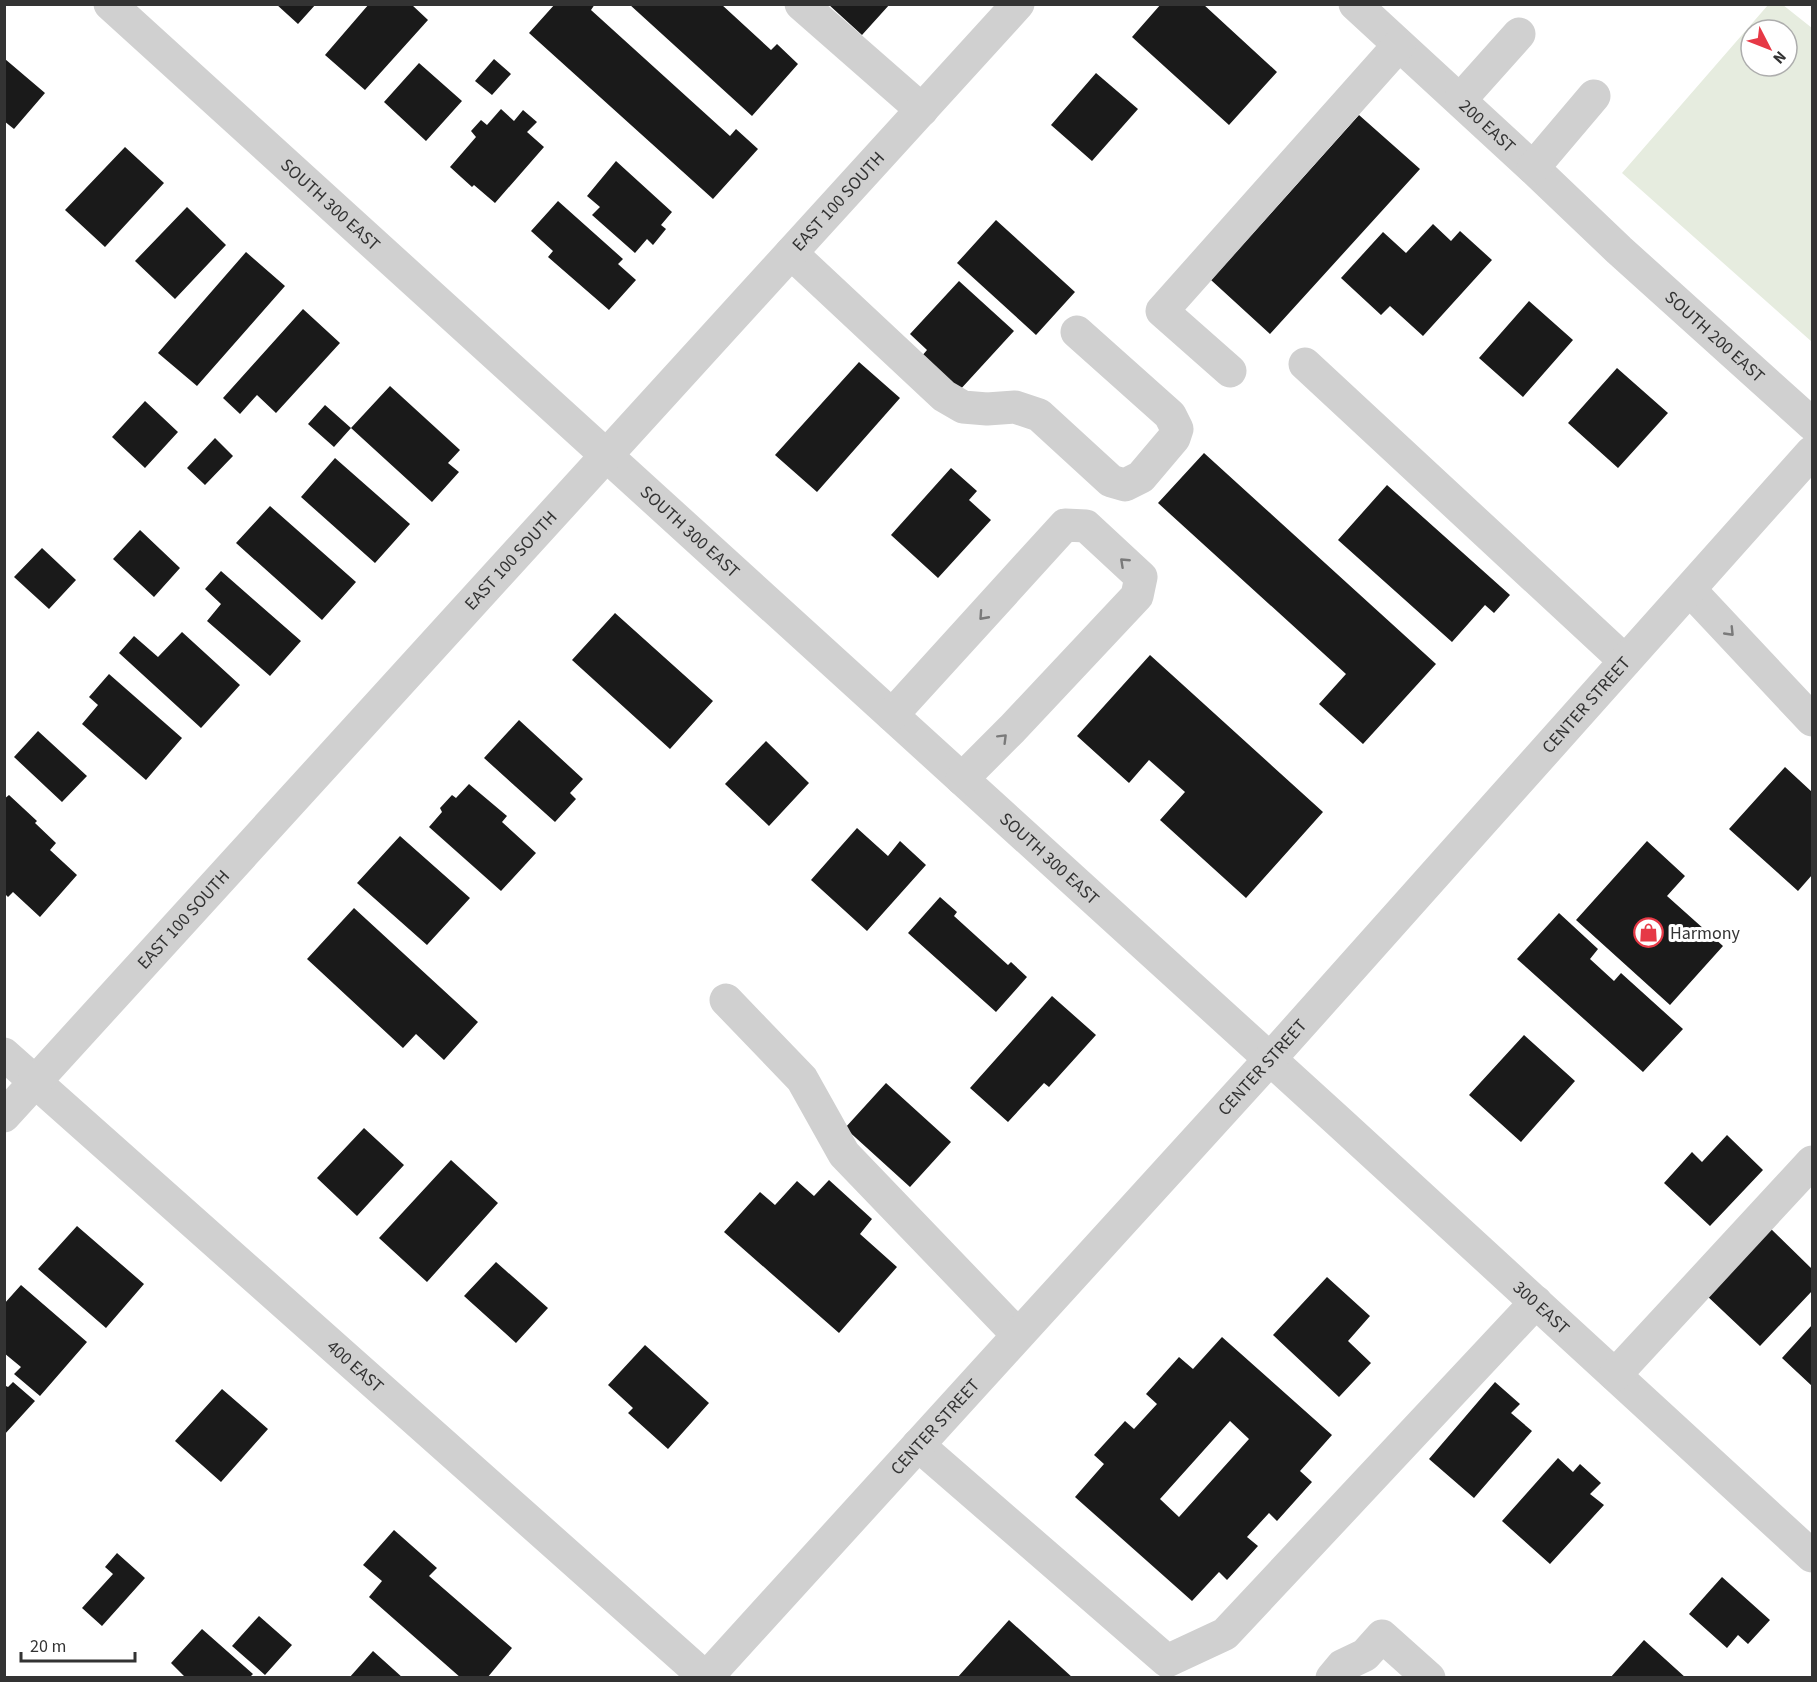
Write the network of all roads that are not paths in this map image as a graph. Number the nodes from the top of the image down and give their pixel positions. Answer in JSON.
{"nodes":[{"id":1,"x":110,"y":4,"type":"edge"},
{"id":2,"x":801,"y":4,"type":"edge"},
{"id":3,"x":1018,"y":4,"type":"edge"},
{"id":4,"x":1355,"y":4,"type":"edge"},
{"id":5,"x":1519,"y":34,"type":"dead end"},
{"id":6,"x":1399,"y":45,"type":"junction"},
{"id":7,"x":1594,"y":96,"type":"dead end"},
{"id":8,"x":1460,"y":100,"type":"junction"},
{"id":9,"x":922,"y":110,"type":"junction"},
{"id":10,"x":1533,"y":168,"type":"junction"},
{"id":11,"x":1619,"y":250,"type":"joint"},
{"id":12,"x":791,"y":253,"type":"junction"},
{"id":13,"x":1077,"y":332,"type":"dead end"},
{"id":14,"x":1305,"y":364,"type":"dead end"},
{"id":15,"x":1230,"y":371,"type":"dead end"},
{"id":16,"x":1812,"y":424,"type":"edge"},
{"id":17,"x":1812,"y":452,"type":"edge"},
{"id":18,"x":606,"y":455,"type":"junction"},
{"id":19,"x":1690,"y":590,"type":"junction"},
{"id":20,"x":1625,"y":661,"type":"junction"},
{"id":21,"x":892,"y":715,"type":"junction"},
{"id":22,"x":1812,"y":720,"type":"edge"},
{"id":23,"x":962,"y":779,"type":"junction"},
{"id":24,"x":726,"y":1000,"type":"dead end"},
{"id":25,"x":4,"y":1054,"type":"edge"},
{"id":26,"x":1270,"y":1059,"type":"junction"},
{"id":27,"x":36,"y":1082,"type":"junction"},
{"id":28,"x":4,"y":1116,"type":"edge"},
{"id":29,"x":1812,"y":1162,"type":"edge"},
{"id":30,"x":1536,"y":1302,"type":"junction"},
{"id":31,"x":1018,"y":1335,"type":"junction"},
{"id":32,"x":1615,"y":1376,"type":"junction"},
{"id":33,"x":918,"y":1444,"type":"junction"},
{"id":34,"x":1812,"y":1556,"type":"edge"},
{"id":35,"x":706,"y":1677,"type":"edge"},
{"id":36,"x":1332,"y":1677,"type":"edge"},
{"id":37,"x":1429,"y":1677,"type":"edge"}],
"edges":[{"from":1,"to":18,"type":"street","name":"SOUTH 300 EAST"},
{"from":2,"to":9,"type":"street"},
{"from":3,"to":9,"type":"street","name":"EAST 100 SOUTH"},
{"from":4,"to":6,"type":"street","name":"200 EAST"},
{"from":5,"to":8,"type":"street"},
{"from":6,"to":8,"type":"street","name":"200 EAST"},
{"from":6,"to":15,"type":"street"},
{"from":7,"to":10,"type":"street"},
{"from":8,"to":10,"type":"street","name":"200 EAST"},
{"from":9,"to":12,"type":"street","name":"EAST 100 SOUTH"},
{"from":10,"to":11,"type":"street","name":"200 EAST"},
{"from":11,"to":16,"type":"street","name":"SOUTH 200 EAST"},
{"from":12,"to":13,"type":"street"},
{"from":12,"to":18,"type":"street","name":"EAST 100 SOUTH"},
{"from":14,"to":20,"type":"street"},
{"from":17,"to":19,"type":"street","name":"CENTER STREET"},
{"from":18,"to":21,"type":"street","name":"SOUTH 300 EAST"},
{"from":18,"to":27,"type":"street","name":"EAST 100 SOUTH"},
{"from":19,"to":20,"type":"street","name":"CENTER STREET"},
{"from":19,"to":22,"type":"street","one_way":true},
{"from":20,"to":26,"type":"street","name":"CENTER STREET"},
{"from":21,"to":23,"type":"street","name":"SOUTH 300 EAST"},
{"from":23,"to":21,"type":"street","one_way":true},
{"from":23,"to":26,"type":"street","name":"SOUTH 300 EAST"},
{"from":24,"to":31,"type":"street"},
{"from":25,"to":27,"type":"street","name":"400 EAST"},
{"from":26,"to":30,"type":"street","name":"300 EAST"},
{"from":26,"to":31,"type":"street","name":"CENTER STREET"},
{"from":27,"to":28,"type":"street","name":"EAST 100 SOUTH"},
{"from":27,"to":35,"type":"street","name":"400 EAST"},
{"from":29,"to":32,"type":"street"},
{"from":30,"to":32,"type":"street","name":"300 EAST"},
{"from":30,"to":33,"type":"street"},
{"from":31,"to":33,"type":"street","name":"CENTER STREET"},
{"from":32,"to":34,"type":"street","name":"300 EAST"},
{"from":33,"to":35,"type":"street","name":"CENTER STREET"},
{"from":36,"to":37,"type":"street"}]}
